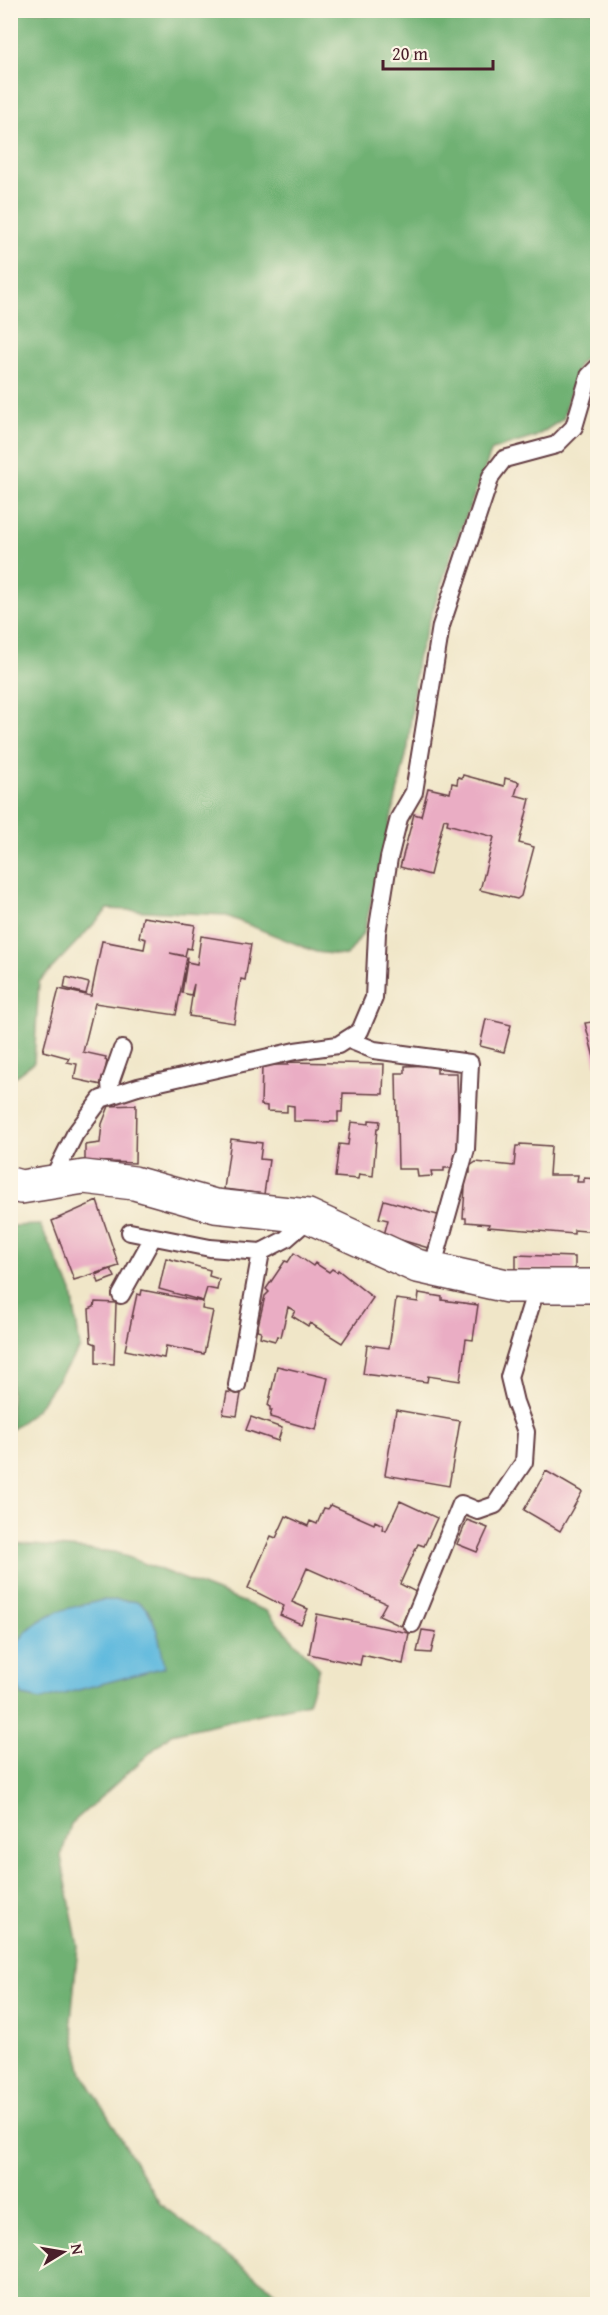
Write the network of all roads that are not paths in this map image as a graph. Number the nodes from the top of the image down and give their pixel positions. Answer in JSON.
{"nodes":[{"id":1,"x":597,"y":367,"type":"edge"},
{"id":2,"x":347,"y":1039,"type":"junction"},
{"id":3,"x":122,"y":1049,"type":"dead end"},
{"id":4,"x":111,"y":1095,"type":"junction"},
{"id":5,"x":51,"y":1182,"type":"junction"},
{"id":6,"x":10,"y":1184,"type":"edge"},
{"id":7,"x":311,"y":1217,"type":"junction"},
{"id":8,"x":130,"y":1232,"type":"dead end"},
{"id":9,"x":153,"y":1237,"type":"junction"},
{"id":10,"x":261,"y":1252,"type":"junction"},
{"id":11,"x":432,"y":1269,"type":"junction"},
{"id":12,"x":537,"y":1286,"type":"junction"},
{"id":13,"x":597,"y":1286,"type":"edge"},
{"id":14,"x":121,"y":1295,"type":"dead end"},
{"id":15,"x":237,"y":1385,"type":"dead end"},
{"id":16,"x":412,"y":1624,"type":"dead end"}],
"edges":[{"from":1,"to":2,"type":"lane"},
{"from":2,"to":4,"type":"lane"},
{"from":2,"to":11,"type":"lane"},
{"from":3,"to":4,"type":"lane"},
{"from":4,"to":5,"type":"lane"},
{"from":5,"to":6,"type":"street"},
{"from":5,"to":7,"type":"street"},
{"from":7,"to":10,"type":"lane"},
{"from":7,"to":11,"type":"street"},
{"from":8,"to":9,"type":"lane"},
{"from":9,"to":10,"type":"lane"},
{"from":9,"to":14,"type":"lane"},
{"from":10,"to":15,"type":"lane"},
{"from":11,"to":12,"type":"street"},
{"from":12,"to":13,"type":"street"},
{"from":12,"to":16,"type":"lane"}]}
